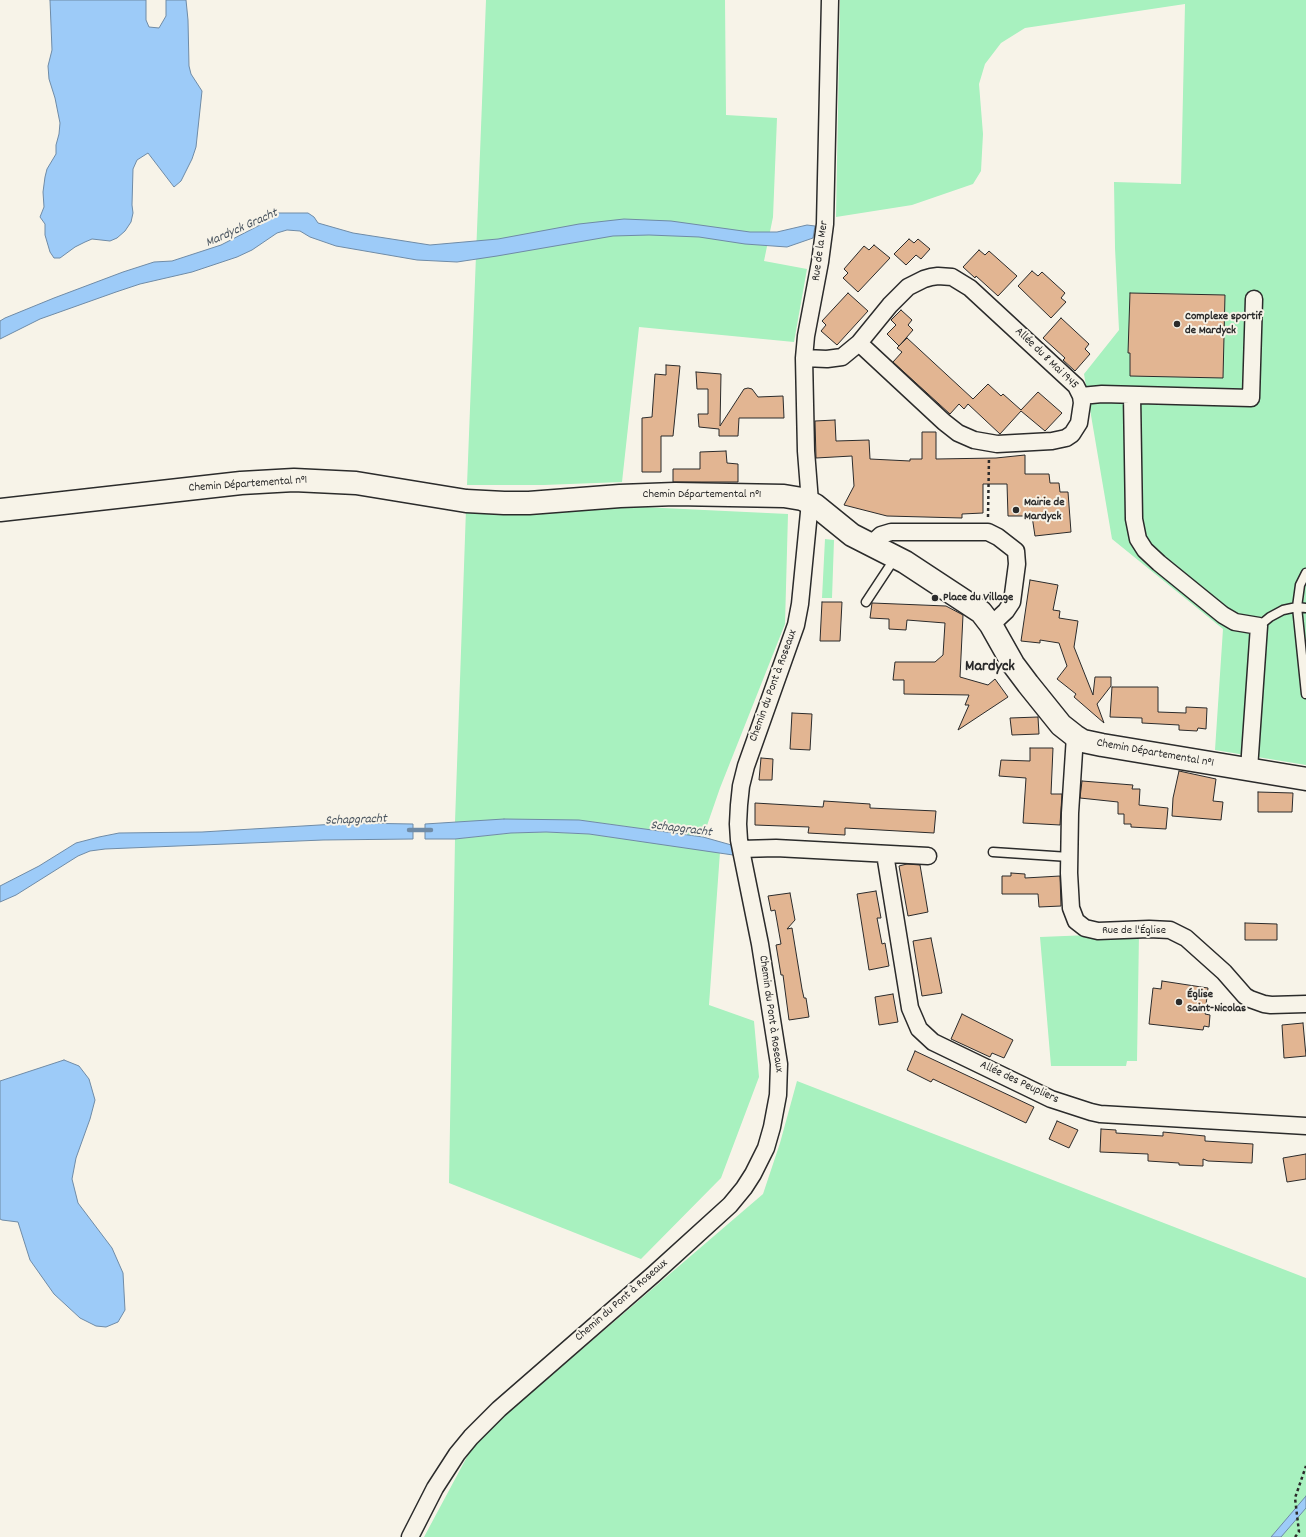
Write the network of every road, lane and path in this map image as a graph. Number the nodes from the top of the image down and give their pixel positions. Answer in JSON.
{"nodes":[{"id":1,"x":830,"y":0,"type":"edge"},
{"id":2,"x":1254,"y":299,"type":"dead end"},
{"id":3,"x":859,"y":343,"type":"junction"},
{"id":4,"x":804,"y":358,"type":"junction"},
{"id":5,"x":1132,"y":395,"type":"junction"},
{"id":6,"x":1081,"y":396,"type":"junction"},
{"id":7,"x":989,"y":443,"type":"junction"},
{"id":8,"x":810,"y":502,"type":"junction"},
{"id":9,"x":0,"y":510,"type":"edge"},
{"id":10,"x":988,"y":532,"type":"junction"},
{"id":11,"x":870,"y":545,"type":"junction"},
{"id":12,"x":896,"y":557,"type":"junction"},
{"id":13,"x":1306,"y":573,"type":"edge"},
{"id":14,"x":866,"y":602,"type":"dead end"},
{"id":15,"x":1297,"y":607,"type":"junction"},
{"id":16,"x":1306,"y":608,"type":"edge"},
{"id":17,"x":991,"y":625,"type":"junction"},
{"id":18,"x":1259,"y":626,"type":"junction"},
{"id":19,"x":1306,"y":694,"type":"edge"},
{"id":20,"x":1075,"y":736,"type":"junction"},
{"id":21,"x":1249,"y":769,"type":"junction"},
{"id":22,"x":1306,"y":779,"type":"edge"},
{"id":23,"x":741,"y":849,"type":"junction"},
{"id":24,"x":993,"y":852,"type":"dead end"},
{"id":25,"x":885,"y":854,"type":"junction"},
{"id":26,"x":928,"y":856,"type":"dead end"},
{"id":27,"x":1069,"y":857,"type":"junction"},
{"id":28,"x":1306,"y":1004,"type":"edge"},
{"id":29,"x":1306,"y":1126,"type":"edge"},
{"id":30,"x":1306,"y":1466,"type":"edge"},
{"id":31,"x":410,"y":1537,"type":"edge"},
{"id":32,"x":1295,"y":1537,"type":"edge"}],
"edges":[{"from":1,"to":4,"type":"street","name":"Rue de la Mer"},
{"from":2,"to":5,"type":"street"},
{"from":3,"to":4,"type":"street","name":"Allée du 8 Mai 1945"},
{"from":3,"to":6,"type":"street","name":"Allée du 8 Mai 1945"},
{"from":3,"to":7,"type":"street","name":"Allée du 8 Mai 1945"},
{"from":4,"to":8,"type":"street","name":"Rue de la Mer"},
{"from":5,"to":6,"type":"street"},
{"from":5,"to":18,"type":"street"},
{"from":6,"to":7,"type":"street","name":"Allée du 8 Mai 1945"},
{"from":7,"to":10,"type":"path"},
{"from":8,"to":9,"type":"street","name":"Chemin Départemental n°1"},
{"from":8,"to":11,"type":"street","name":"Chemin Départemental n°1"},
{"from":8,"to":23,"type":"street","name":"Chemin du Pont à Roseaux"},
{"from":10,"to":11,"type":"street"},
{"from":10,"to":17,"type":"street"},
{"from":11,"to":12,"type":"street","name":"Chemin Départemental n°1"},
{"from":12,"to":14,"type":"lane"},
{"from":12,"to":17,"type":"street","name":"Chemin Départemental n°1"},
{"from":13,"to":15,"type":"lane"},
{"from":15,"to":16,"type":"lane"},
{"from":15,"to":18,"type":"lane"},
{"from":15,"to":19,"type":"lane"},
{"from":17,"to":20,"type":"street","name":"Chemin Départemental n°1"},
{"from":18,"to":21,"type":"street"},
{"from":20,"to":21,"type":"street","name":"Chemin Départemental n°1"},
{"from":20,"to":27,"type":"street","name":"Rue de l'Église"},
{"from":21,"to":22,"type":"street","name":"Chemin Départemental n°1"},
{"from":23,"to":25,"type":"street"},
{"from":23,"to":31,"type":"street","name":"Chemin du Pont à Roseaux"},
{"from":24,"to":27,"type":"lane"},
{"from":25,"to":26,"type":"street"},
{"from":25,"to":29,"type":"street","name":"Allée des Peupliers"},
{"from":27,"to":28,"type":"street","name":"Rue de l'Église"},
{"from":30,"to":32,"type":"path"}]}
